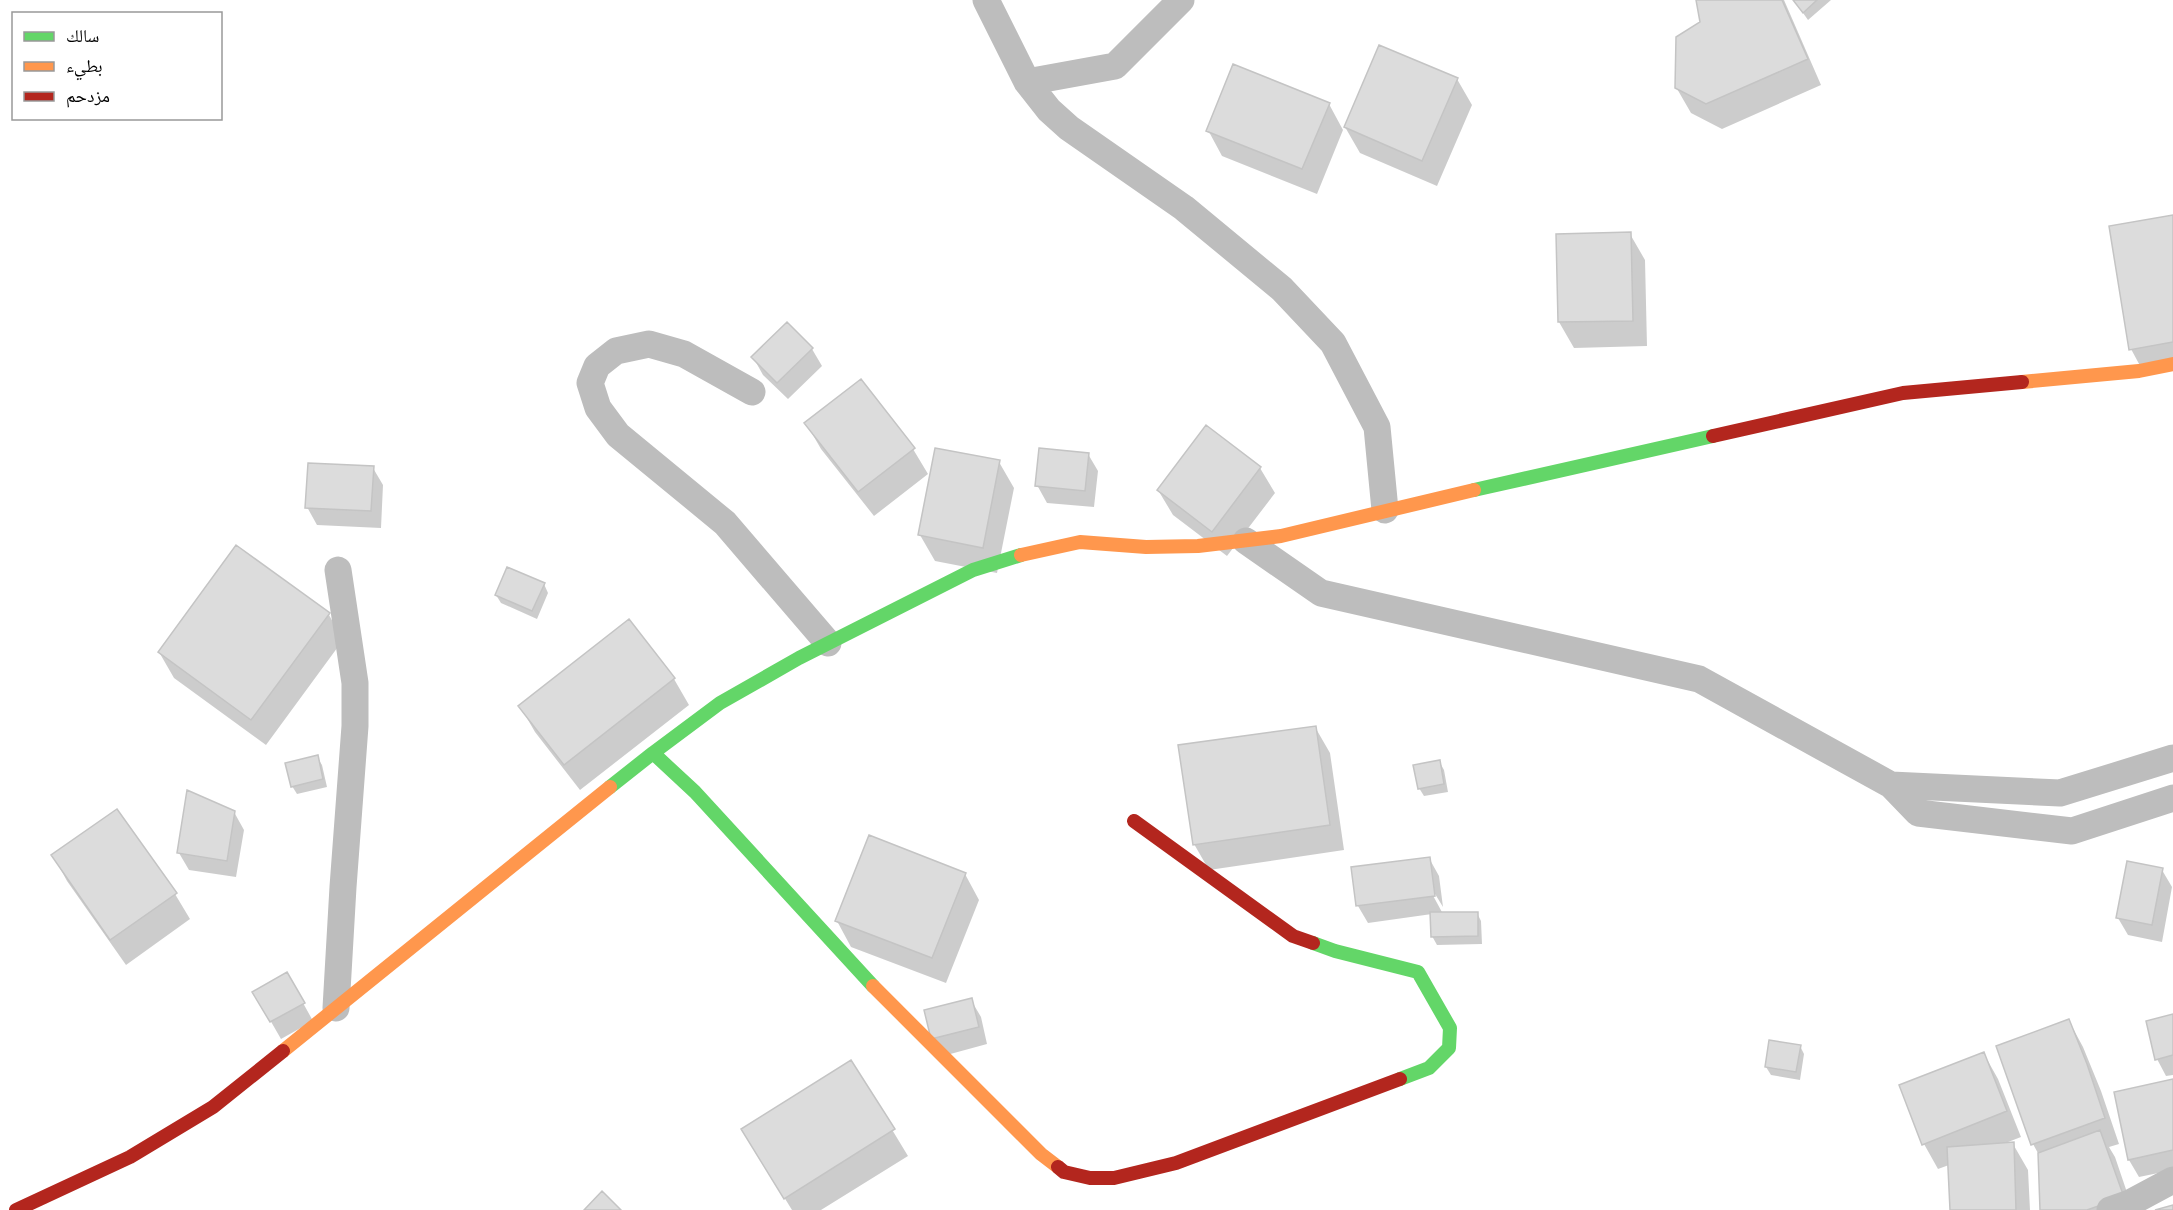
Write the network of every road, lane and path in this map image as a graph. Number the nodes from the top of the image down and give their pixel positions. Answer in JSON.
{"nodes":[{"id":1,"x":986,"y":0,"type":"edge"},
{"id":2,"x":1181,"y":0,"type":"edge"},
{"id":3,"x":1027,"y":82,"type":"junction"},
{"id":4,"x":2173,"y":364,"type":"edge"},
{"id":5,"x":752,"y":392,"type":"dead end"},
{"id":6,"x":1385,"y":510,"type":"junction"},
{"id":7,"x":1245,"y":541,"type":"junction"},
{"id":8,"x":338,"y":570,"type":"dead end"},
{"id":9,"x":828,"y":643,"type":"junction"},
{"id":10,"x":652,"y":753,"type":"junction"},
{"id":11,"x":2173,"y":758,"type":"edge"},
{"id":12,"x":1891,"y":786,"type":"junction"},
{"id":13,"x":2173,"y":798,"type":"edge"},
{"id":14,"x":1134,"y":821,"type":"dead end"},
{"id":15,"x":336,"y":1008,"type":"junction"},
{"id":16,"x":2173,"y":1180,"type":"edge"},
{"id":17,"x":16,"y":1210,"type":"edge"},
{"id":18,"x":2110,"y":1210,"type":"edge"}],
"edges":[{"from":1,"to":3,"type":"street"},
{"from":2,"to":3,"type":"street"},
{"from":3,"to":6,"type":"street"},
{"from":4,"to":6,"type":"street"},
{"from":5,"to":9,"type":"street"},
{"from":6,"to":7,"type":"street"},
{"from":7,"to":9,"type":"street"},
{"from":7,"to":12,"type":"street"},
{"from":8,"to":15,"type":"street"},
{"from":9,"to":10,"type":"street"},
{"from":10,"to":14,"type":"street"},
{"from":10,"to":15,"type":"street"},
{"from":11,"to":12,"type":"street"},
{"from":12,"to":13,"type":"street"},
{"from":15,"to":17,"type":"street"},
{"from":16,"to":18,"type":"street"}]}
